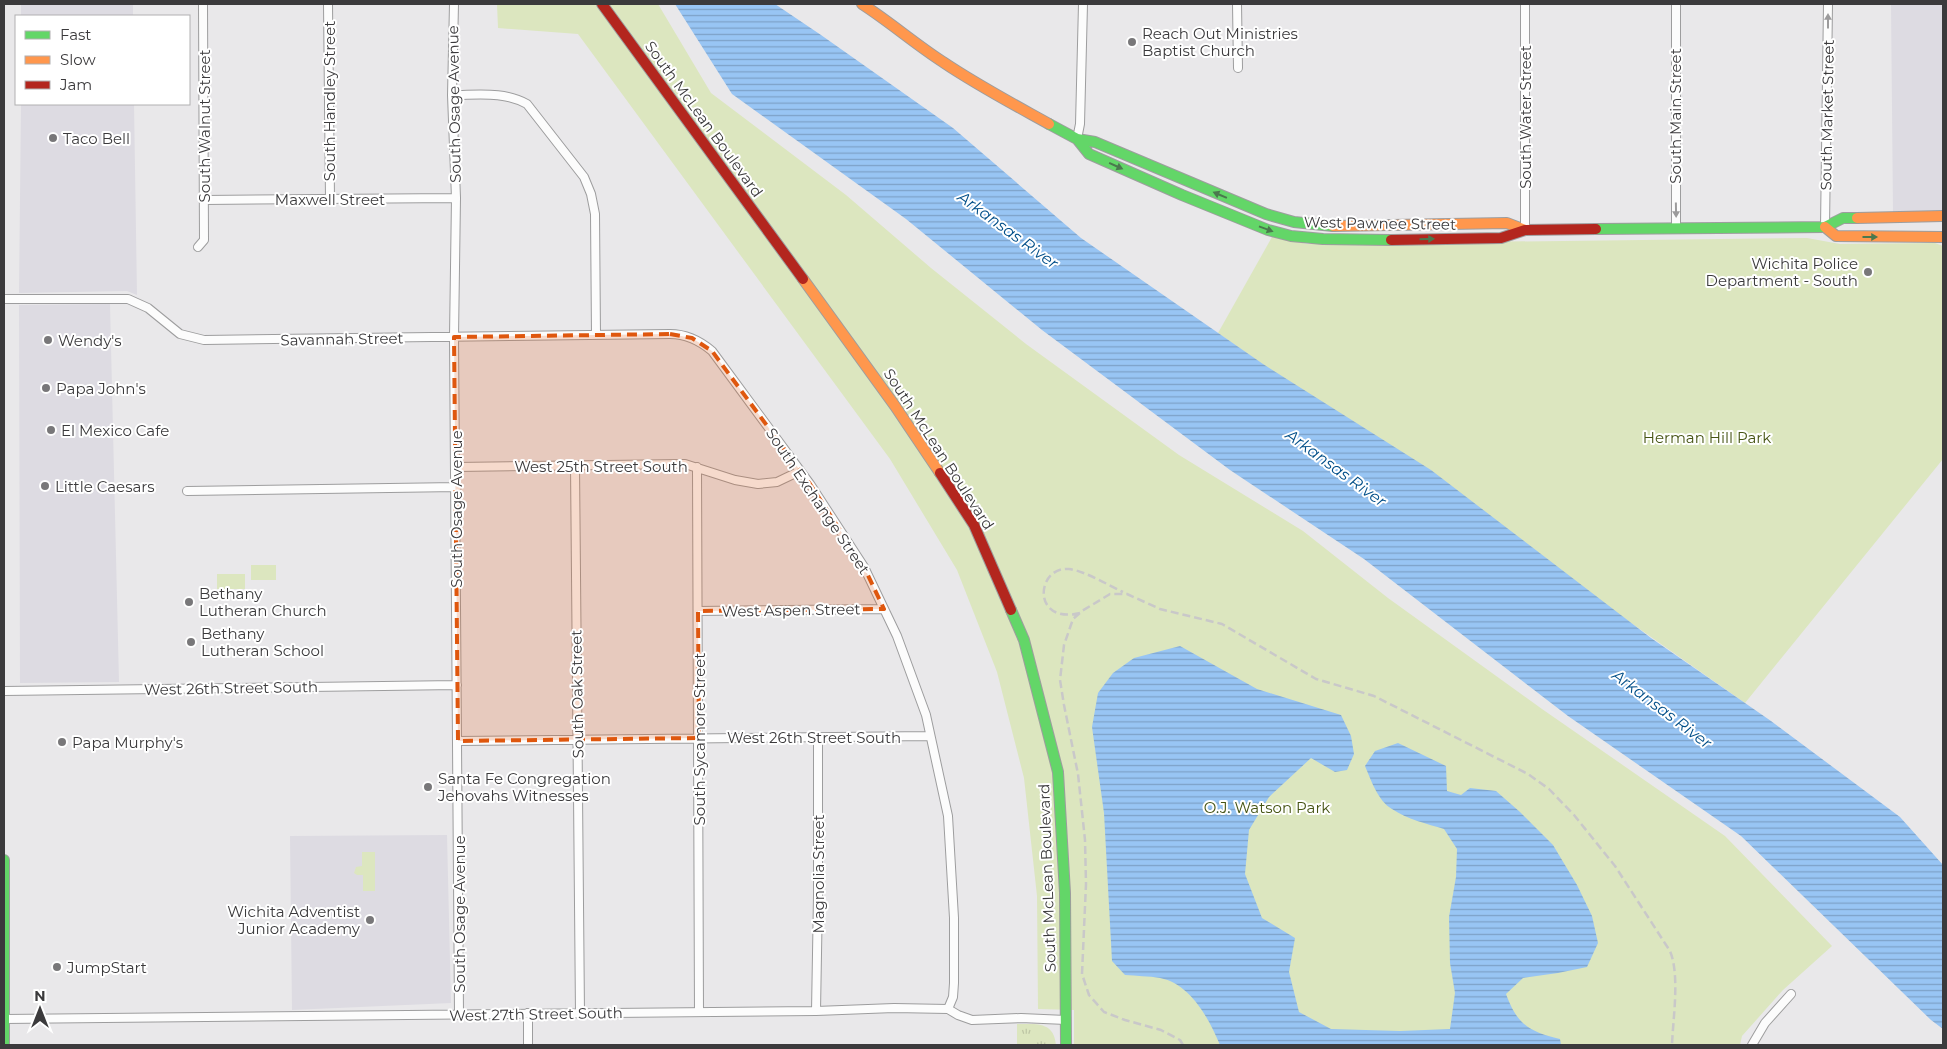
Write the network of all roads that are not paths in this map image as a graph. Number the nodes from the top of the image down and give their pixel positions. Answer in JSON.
{"nodes":[{"id":1,"x":202,"y":4,"type":"edge"},
{"id":2,"x":328,"y":4,"type":"edge"},
{"id":3,"x":454,"y":4,"type":"edge"},
{"id":4,"x":602,"y":4,"type":"edge"},
{"id":5,"x":862,"y":4,"type":"edge"},
{"id":6,"x":1083,"y":4,"type":"edge"},
{"id":7,"x":1237,"y":4,"type":"edge"},
{"id":8,"x":1524,"y":4,"type":"edge"},
{"id":9,"x":1676,"y":4,"type":"edge"},
{"id":10,"x":1828,"y":4,"type":"edge"},
{"id":11,"x":1238,"y":68,"type":"dead end"},
{"id":12,"x":452,"y":95,"type":"junction"},
{"id":13,"x":1076,"y":139,"type":"junction"},
{"id":14,"x":456,"y":198,"type":"junction"},
{"id":15,"x":330,"y":199,"type":"junction"},
{"id":16,"x":204,"y":200,"type":"junction"},
{"id":17,"x":1943,"y":216,"type":"edge"},
{"id":18,"x":1825,"y":227,"type":"junction"},
{"id":19,"x":1676,"y":228,"type":"junction"},
{"id":20,"x":1525,"y":230,"type":"junction"},
{"id":21,"x":1943,"y":237,"type":"edge"},
{"id":22,"x":198,"y":247,"type":"dead end"},
{"id":23,"x":4,"y":299,"type":"edge"},
{"id":24,"x":596,"y":335,"type":"junction"},
{"id":25,"x":454,"y":337,"type":"junction"},
{"id":26,"x":692,"y":338,"type":"joint"},
{"id":27,"x":575,"y":465,"type":"junction"},
{"id":28,"x":456,"y":467,"type":"junction"},
{"id":29,"x":697,"y":467,"type":"junction"},
{"id":30,"x":800,"y":471,"type":"junction"},
{"id":31,"x":456,"y":487,"type":"junction"},
{"id":32,"x":187,"y":491,"type":"dead end"},
{"id":33,"x":884,"y":609,"type":"junction"},
{"id":34,"x":698,"y":611,"type":"junction"},
{"id":35,"x":458,"y":685,"type":"junction"},
{"id":36,"x":4,"y":691,"type":"edge"},
{"id":37,"x":930,"y":736,"type":"junction"},
{"id":38,"x":818,"y":737,"type":"junction"},
{"id":39,"x":699,"y":738,"type":"junction"},
{"id":40,"x":578,"y":739,"type":"junction"},
{"id":41,"x":458,"y":741,"type":"junction"},
{"id":42,"x":4,"y":860,"type":"edge"},
{"id":43,"x":4,"y":885,"type":"edge"},
{"id":44,"x":1791,"y":994,"type":"dead end"},
{"id":45,"x":948,"y":1009,"type":"junction"},
{"id":46,"x":816,"y":1011,"type":"junction"},
{"id":47,"x":700,"y":1012,"type":"junction"},
{"id":48,"x":580,"y":1013,"type":"junction"},
{"id":49,"x":459,"y":1014,"type":"junction"},
{"id":50,"x":528,"y":1014,"type":"junction"},
{"id":51,"x":4,"y":1019,"type":"edge"},
{"id":52,"x":1066,"y":1020,"type":"junction"},
{"id":53,"x":4,"y":1045,"type":"edge"},
{"id":54,"x":528,"y":1045,"type":"edge"},
{"id":55,"x":1066,"y":1045,"type":"edge"},
{"id":56,"x":1752,"y":1045,"type":"edge"}],
"edges":[{"from":1,"to":16,"type":"street","name":"South Walnut Street"},
{"from":2,"to":15,"type":"street","name":"South Handley Street"},
{"from":3,"to":12,"type":"street","name":"South Osage Avenue"},
{"from":4,"to":52,"type":"main road","name":"South McLean Boulevard"},
{"from":5,"to":13,"type":"main road","name":"West Pawnee Street"},
{"from":6,"to":13,"type":"street"},
{"from":7,"to":11,"type":"street"},
{"from":8,"to":20,"type":"street","name":"South Water Street"},
{"from":9,"to":19,"type":"street","name":"South Main Street","one_way":true},
{"from":18,"to":10,"type":"street","name":"South Market Street","one_way":true},
{"from":12,"to":14,"type":"street","name":"South Osage Avenue"},
{"from":12,"to":24,"type":"street"},
{"from":20,"to":13,"type":"main road","name":"West Pawnee Street","one_way":true},
{"from":13,"to":20,"type":"main road","name":"West Pawnee Street","one_way":true},
{"from":14,"to":15,"type":"street","name":"Maxwell Street"},
{"from":14,"to":25,"type":"street","name":"South Osage Avenue"},
{"from":15,"to":16,"type":"street","name":"Maxwell Street"},
{"from":16,"to":22,"type":"street","name":"South Walnut Street"},
{"from":17,"to":18,"type":"main road"},
{"from":18,"to":19,"type":"main road","name":"West Pawnee Street"},
{"from":18,"to":21,"type":"main road","one_way":true},
{"from":19,"to":20,"type":"main road","name":"West Pawnee Street"},
{"from":23,"to":25,"type":"street","name":"Savannah Street"},
{"from":24,"to":25,"type":"street","name":"Savannah Street"},
{"from":24,"to":26,"type":"street","name":"Savannah Street"},
{"from":25,"to":28,"type":"street","name":"South Osage Avenue"},
{"from":26,"to":30,"type":"street","name":"South Exchange Street"},
{"from":27,"to":28,"type":"street","name":"West 25th Street South"},
{"from":27,"to":29,"type":"street","name":"West 25th Street South"},
{"from":27,"to":40,"type":"street","name":"South Oak Street"},
{"from":28,"to":31,"type":"street","name":"South Osage Avenue"},
{"from":29,"to":30,"type":"street","name":"West 25th Street South"},
{"from":29,"to":34,"type":"street","name":"South Sycamore Street"},
{"from":30,"to":33,"type":"street","name":"South Exchange Street"},
{"from":31,"to":32,"type":"street"},
{"from":31,"to":35,"type":"street","name":"South Osage Avenue"},
{"from":33,"to":34,"type":"street","name":"West Aspen Street"},
{"from":33,"to":37,"type":"street","name":"South Exchange Street"},
{"from":34,"to":39,"type":"street","name":"South Sycamore Street"},
{"from":35,"to":36,"type":"street","name":"West 26th Street South"},
{"from":35,"to":41,"type":"street","name":"South Osage Avenue"},
{"from":37,"to":38,"type":"street","name":"West 26th Street South"},
{"from":37,"to":45,"type":"street","name":"South Exchange Street"},
{"from":38,"to":39,"type":"street","name":"West 26th Street South"},
{"from":38,"to":46,"type":"street","name":"Magnolia Street"},
{"from":39,"to":40,"type":"street","name":"West 26th Street South"},
{"from":39,"to":47,"type":"street","name":"South Sycamore Street"},
{"from":40,"to":41,"type":"street","name":"West 26th Street South"},
{"from":40,"to":48,"type":"street","name":"South Oak Street"},
{"from":41,"to":49,"type":"street","name":"South Osage Avenue"},
{"from":42,"to":43,"type":"main road"},
{"from":43,"to":51,"type":"main road"},
{"from":44,"to":56,"type":"street"},
{"from":45,"to":46,"type":"street","name":"West 27th Street South"},
{"from":45,"to":52,"type":"street","name":"West 27th Street South"},
{"from":46,"to":47,"type":"street","name":"West 27th Street South"},
{"from":47,"to":48,"type":"street","name":"West 27th Street South"},
{"from":48,"to":50,"type":"street","name":"West 27th Street South"},
{"from":49,"to":50,"type":"street","name":"West 27th Street South"},
{"from":49,"to":51,"type":"street","name":"West 27th Street South"},
{"from":50,"to":54,"type":"street"},
{"from":51,"to":53,"type":"main road"},
{"from":52,"to":55,"type":"main road","name":"South McLean Boulevard"}]}
